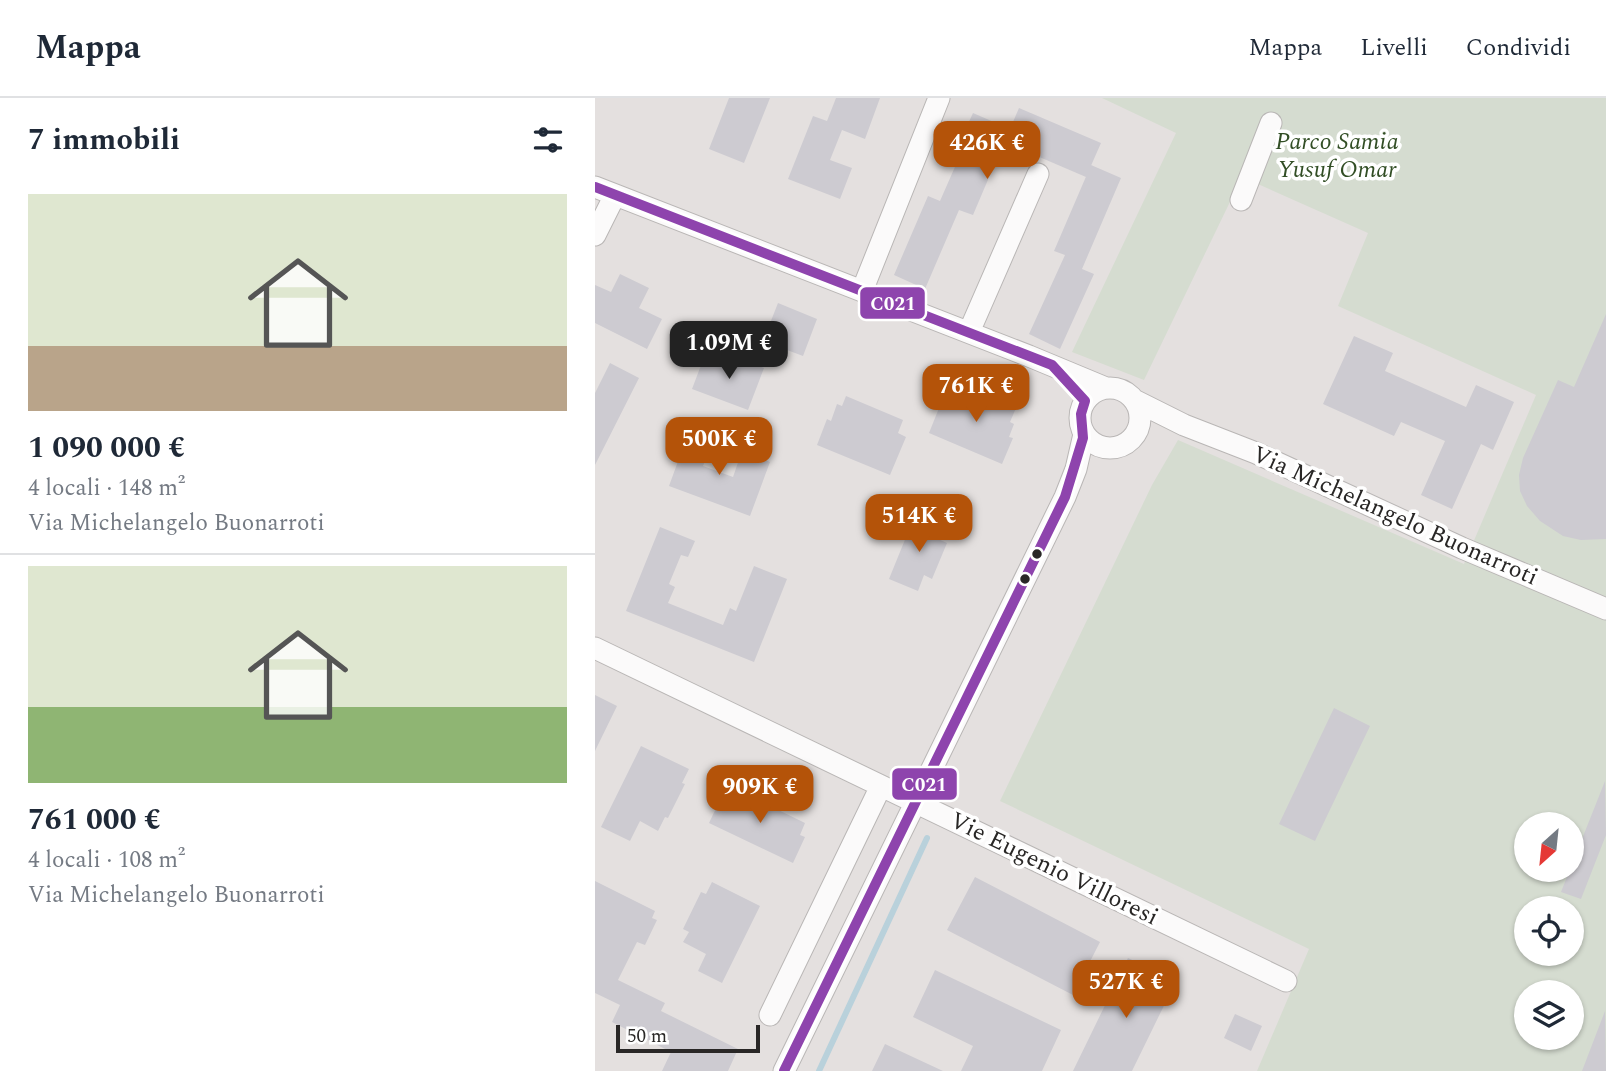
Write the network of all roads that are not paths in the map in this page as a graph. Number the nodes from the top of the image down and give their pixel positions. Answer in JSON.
{"nodes":[{"id":1,"x":939,"y":98,"type":"edge"},
{"id":2,"x":1271,"y":123,"type":"dead end"},
{"id":3,"x":1038,"y":174,"type":"dead end"},
{"id":4,"x":595,"y":187,"type":"edge"},
{"id":5,"x":615,"y":195,"type":"junction"},
{"id":6,"x":1241,"y":200,"type":"dead end"},
{"id":7,"x":595,"y":235,"type":"edge"},
{"id":8,"x":862,"y":291,"type":"junction"},
{"id":9,"x":969,"y":332,"type":"junction"},
{"id":10,"x":1052,"y":365,"type":"junction"},
{"id":11,"x":1106,"y":388,"type":"junction"},
{"id":12,"x":1134,"y":400,"type":"junction"},
{"id":13,"x":1085,"y":401,"type":"junction"},
{"id":14,"x":1184,"y":425,"type":"junction"},
{"id":15,"x":1137,"y":430,"type":"junction"},
{"id":16,"x":1084,"y":434,"type":"junction"},
{"id":17,"x":1106,"y":448,"type":"junction"},
{"id":18,"x":1065,"y":497,"type":"junction"},
{"id":19,"x":1606,"y":610,"type":"edge"},
{"id":20,"x":595,"y":648,"type":"edge"},
{"id":21,"x":881,"y":786,"type":"junction"},
{"id":22,"x":915,"y":802,"type":"junction"},
{"id":23,"x":1286,"y":981,"type":"dead end"},
{"id":24,"x":770,"y":1015,"type":"dead end"},
{"id":25,"x":784,"y":1071,"type":"edge"}],
"edges":[{"from":1,"to":8,"type":"street"},
{"from":2,"to":6,"type":"street"},
{"from":3,"to":9,"type":"street"},
{"from":4,"to":5,"type":"street"},
{"from":5,"to":7,"type":"street"},
{"from":5,"to":8,"type":"street"},
{"from":8,"to":9,"type":"street"},
{"from":9,"to":10,"type":"street"},
{"from":10,"to":11,"type":"street"},
{"from":10,"to":13,"type":"street"},
{"from":11,"to":12,"type":"street"},
{"from":11,"to":13,"type":"street"},
{"from":12,"to":14,"type":"street","name":"Via Michelangelo Buonarroti"},
{"from":12,"to":15,"type":"street"},
{"from":13,"to":16,"type":"street"},
{"from":14,"to":15,"type":"street","name":"Via Michelangelo Buonarroti"},
{"from":14,"to":19,"type":"street","name":"Via Michelangelo Buonarroti"},
{"from":15,"to":17,"type":"street"},
{"from":16,"to":17,"type":"street"},
{"from":16,"to":18,"type":"street"},
{"from":17,"to":18,"type":"street"},
{"from":18,"to":22,"type":"street"},
{"from":20,"to":21,"type":"street","name":"Vie Eugenio Villoresi"},
{"from":21,"to":22,"type":"street","name":"Vie Eugenio Villoresi"},
{"from":21,"to":24,"type":"street"},
{"from":22,"to":23,"type":"street","name":"Vie Eugenio Villoresi"},
{"from":22,"to":25,"type":"street"}]}
